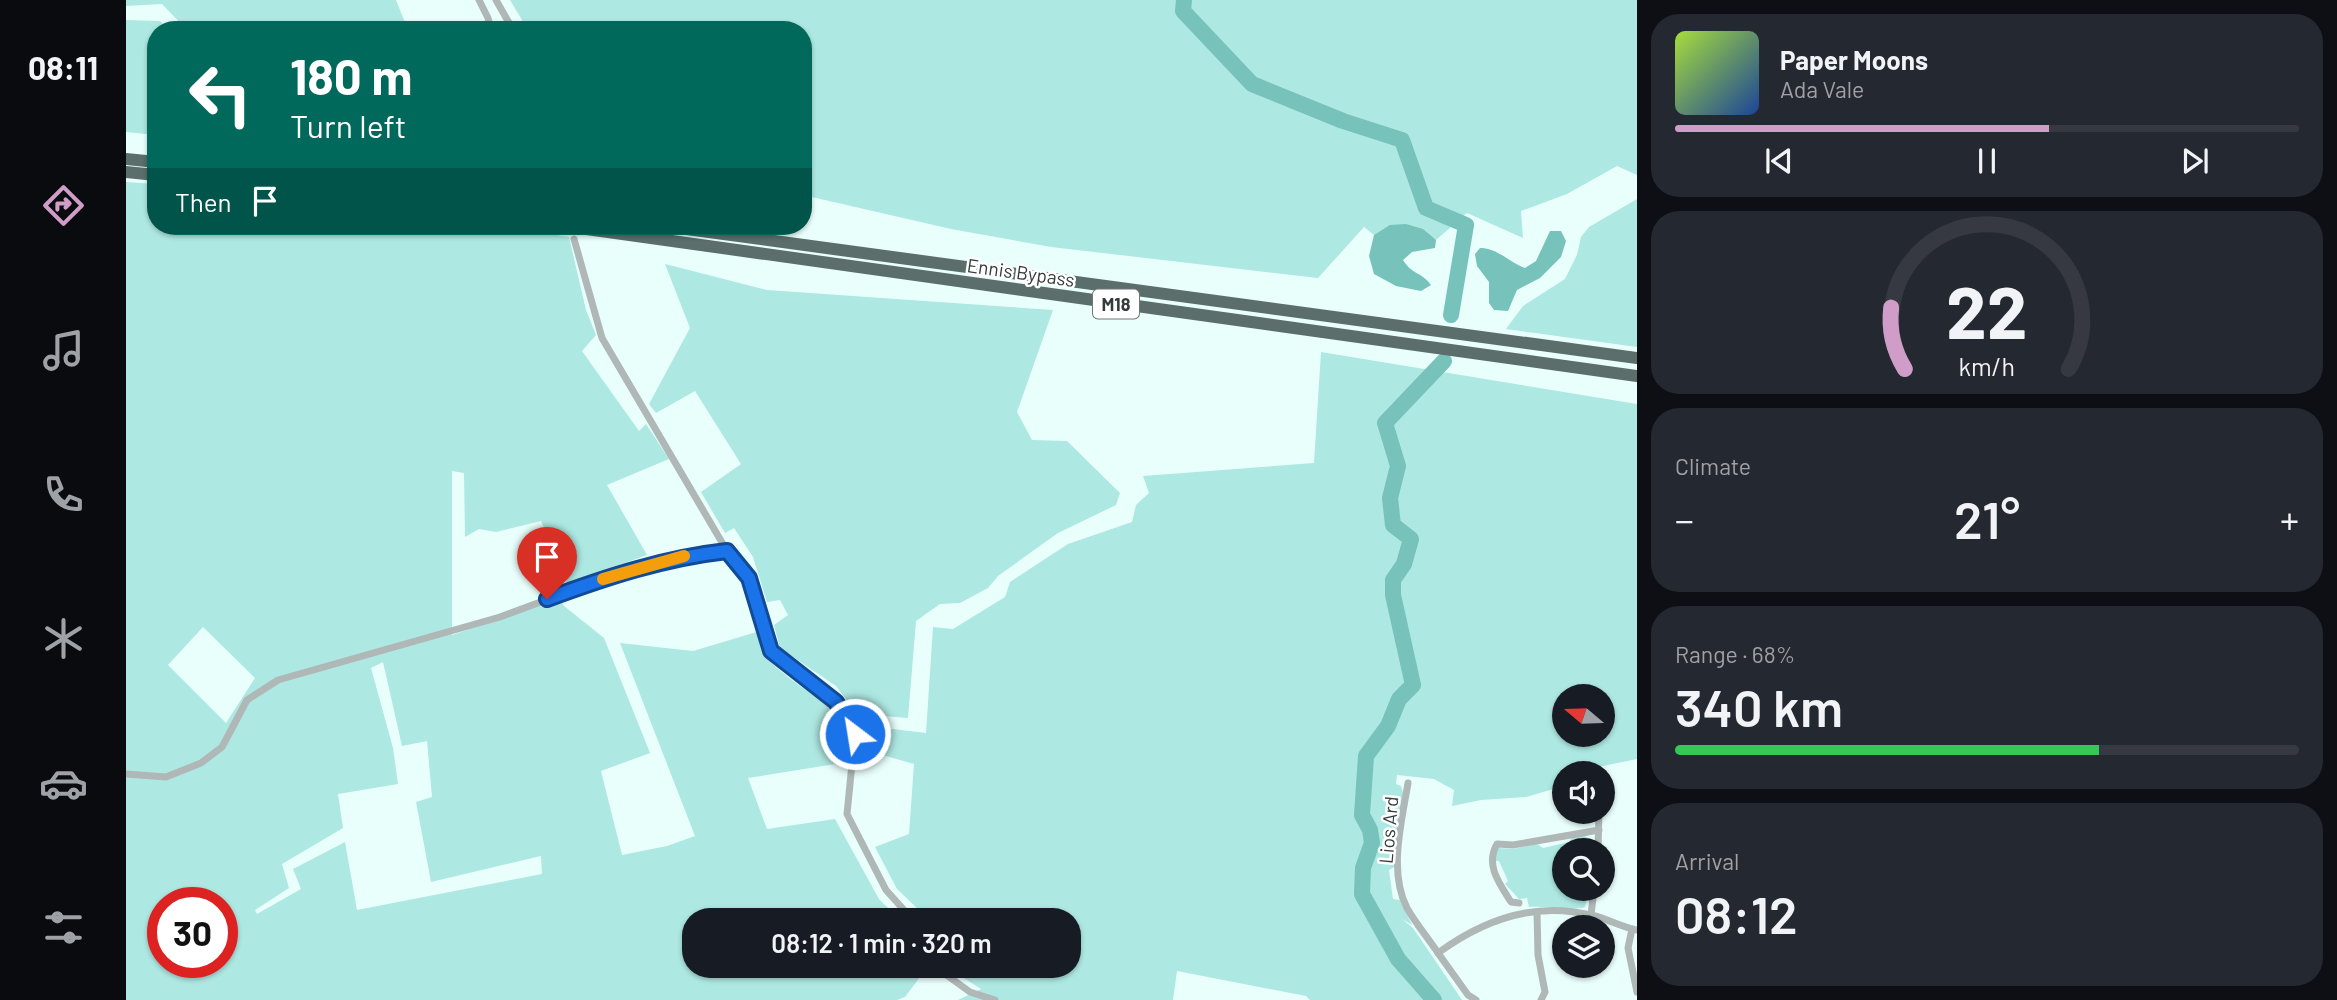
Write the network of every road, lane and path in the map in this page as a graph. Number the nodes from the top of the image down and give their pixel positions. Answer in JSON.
{"nodes":[{"id":1,"x":478,"y":0,"type":"edge"},
{"id":2,"x":496,"y":0,"type":"edge"},
{"id":3,"x":489,"y":21,"type":"edge"},
{"id":4,"x":508,"y":21,"type":"edge"},
{"id":5,"x":126,"y":159,"type":"edge"},
{"id":6,"x":147,"y":161,"type":"edge"},
{"id":7,"x":126,"y":172,"type":"edge"},
{"id":8,"x":147,"y":174,"type":"edge"},
{"id":9,"x":625,"y":235,"type":"edge"},
{"id":10,"x":731,"y":235,"type":"edge"},
{"id":11,"x":574,"y":239,"type":"dead end"},
{"id":12,"x":1637,"y":356,"type":"edge"},
{"id":13,"x":1637,"y":376,"type":"edge"},
{"id":14,"x":727,"y":551,"type":"junction"},
{"id":15,"x":126,"y":774,"type":"edge"},
{"id":16,"x":1408,"y":783,"type":"dead end"},
{"id":17,"x":1598,"y":824,"type":"edge"},
{"id":18,"x":1598,"y":830,"type":"junction"},
{"id":19,"x":1598,"y":838,"type":"edge"},
{"id":20,"x":1593,"y":901,"type":"edge"},
{"id":21,"x":1519,"y":903,"type":"dead end"},
{"id":22,"x":902,"y":908,"type":"edge"},
{"id":23,"x":1537,"y":912,"type":"junction"},
{"id":24,"x":1591,"y":915,"type":"joint"},
{"id":25,"x":1615,"y":923,"type":"edge"},
{"id":26,"x":1634,"y":929,"type":"edge"},
{"id":27,"x":1438,"y":953,"type":"junction"},
{"id":28,"x":951,"y":978,"type":"edge"},
{"id":29,"x":1637,"y":992,"type":"edge"},
{"id":30,"x":995,"y":1000,"type":"edge"},
{"id":31,"x":1476,"y":1000,"type":"edge"},
{"id":32,"x":1541,"y":1000,"type":"edge"}],
"edges":[{"from":1,"to":3,"type":"street"},
{"from":2,"to":4,"type":"street"},
{"from":5,"to":6,"type":"highway"},
{"from":7,"to":8,"type":"highway"},
{"from":9,"to":13,"type":"highway","name":"Ennis Bypass","number":"M18"},
{"from":10,"to":12,"type":"highway","name":"Ennis Bypass","number":"M18"},
{"from":11,"to":14,"type":"street"},
{"from":14,"to":15,"type":"street"},
{"from":14,"to":22,"type":"street"},
{"from":16,"to":27,"type":"street","name":"Lios Ard"},
{"from":17,"to":18,"type":"street"},
{"from":18,"to":19,"type":"street"},
{"from":18,"to":21,"type":"street"},
{"from":20,"to":24,"type":"street"},
{"from":23,"to":24,"type":"street"},
{"from":23,"to":27,"type":"street"},
{"from":23,"to":32,"type":"street"},
{"from":25,"to":26,"type":"street"},
{"from":26,"to":29,"type":"street"},
{"from":27,"to":31,"type":"street","name":"Lios Ard"},
{"from":28,"to":30,"type":"street"}]}
